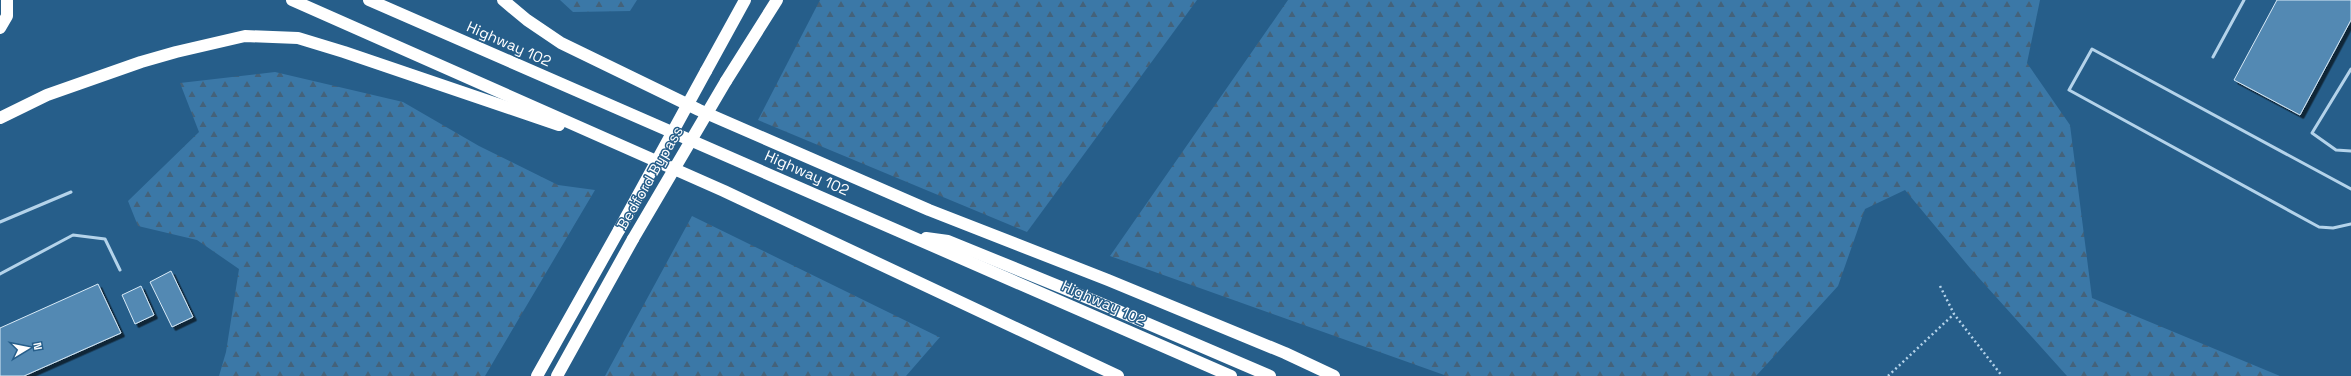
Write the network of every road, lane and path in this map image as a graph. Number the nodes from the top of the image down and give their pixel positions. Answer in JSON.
{"nodes":[{"id":1,"x":7,"y":0,"type":"edge"},
{"id":2,"x":292,"y":0,"type":"edge"},
{"id":3,"x":369,"y":0,"type":"edge"},
{"id":4,"x":503,"y":0,"type":"edge"},
{"id":5,"x":745,"y":0,"type":"edge"},
{"id":6,"x":776,"y":0,"type":"edge"},
{"id":7,"x":2244,"y":0,"type":"edge"},
{"id":8,"x":0,"y":28,"type":"edge"},
{"id":9,"x":2213,"y":57,"type":"dead end"},
{"id":10,"x":2351,"y":68,"type":"edge"},
{"id":11,"x":0,"y":118,"type":"edge"},
{"id":12,"x":636,"y":151,"type":"junction"},
{"id":13,"x":2351,"y":151,"type":"edge"},
{"id":14,"x":2351,"y":189,"type":"edge"},
{"id":15,"x":70,"y":192,"type":"dead end"},
{"id":16,"x":0,"y":222,"type":"edge"},
{"id":17,"x":2351,"y":224,"type":"edge"},
{"id":18,"x":911,"y":236,"type":"junction"},
{"id":19,"x":120,"y":270,"type":"dead end"},
{"id":20,"x":0,"y":274,"type":"edge"},
{"id":21,"x":1940,"y":286,"type":"dead end"},
{"id":22,"x":1954,"y":314,"type":"junction"},
{"id":23,"x":536,"y":376,"type":"edge"},
{"id":24,"x":557,"y":376,"type":"edge"},
{"id":25,"x":1118,"y":376,"type":"edge"},
{"id":26,"x":1231,"y":376,"type":"edge"},
{"id":27,"x":1270,"y":376,"type":"edge"},
{"id":28,"x":1334,"y":376,"type":"edge"},
{"id":29,"x":1888,"y":376,"type":"edge"},
{"id":30,"x":2002,"y":376,"type":"edge"}],
"edges":[{"from":1,"to":8,"type":"highway"},
{"from":2,"to":12,"type":"highway"},
{"from":3,"to":18,"type":"highway","name":"Highway 102"},
{"from":4,"to":28,"type":"highway"},
{"from":5,"to":23,"type":"highway","name":"Bedford Bypass","bridge":true},
{"from":6,"to":24,"type":"highway","name":"Bedford Bypass","bridge":true},
{"from":7,"to":9,"type":"lane"},
{"from":10,"to":13,"type":"lane"},
{"from":11,"to":12,"type":"highway"},
{"from":12,"to":25,"type":"highway"},
{"from":14,"to":17,"type":"lane"},
{"from":15,"to":16,"type":"lane"},
{"from":18,"to":26,"type":"highway","name":"Highway 102"},
{"from":18,"to":27,"type":"highway"},
{"from":19,"to":20,"type":"lane"},
{"from":21,"to":22,"type":"path"},
{"from":22,"to":29,"type":"path"},
{"from":22,"to":30,"type":"path"}]}
